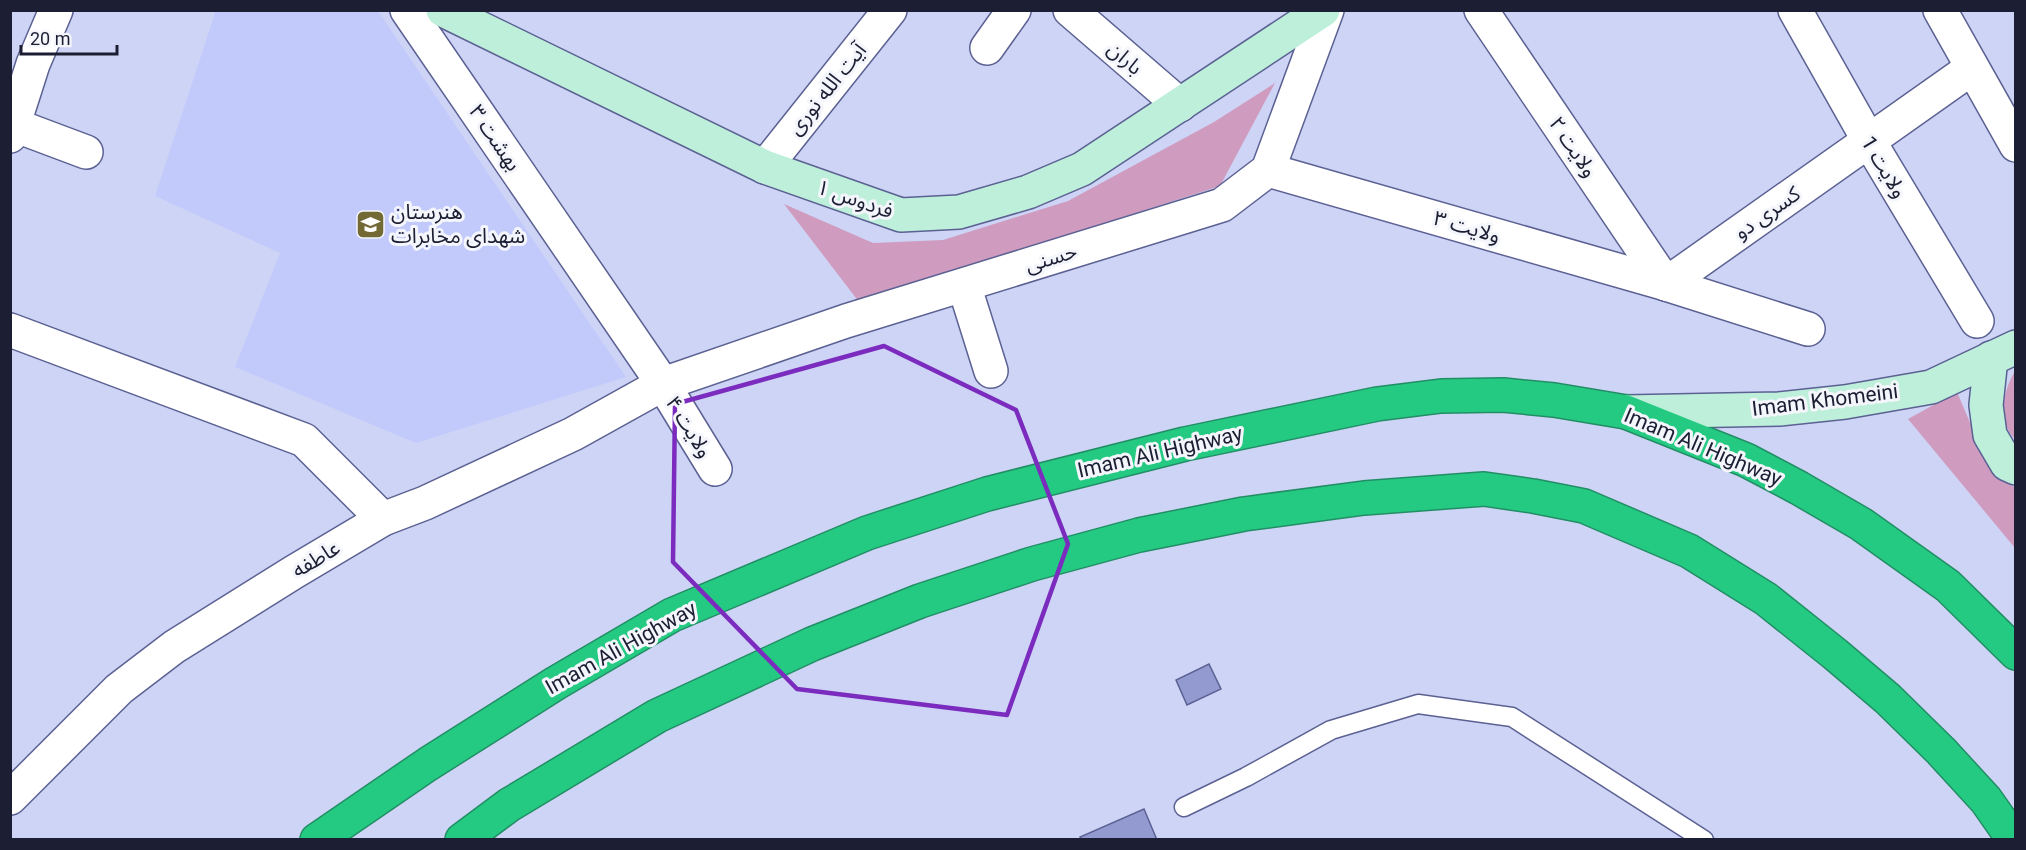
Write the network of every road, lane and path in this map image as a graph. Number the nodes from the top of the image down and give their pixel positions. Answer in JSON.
{"nodes":[{"id":1,"x":56,"y":10,"type":"edge"},
{"id":2,"x":408,"y":10,"type":"edge"},
{"id":3,"x":443,"y":10,"type":"edge"},
{"id":4,"x":890,"y":10,"type":"edge"},
{"id":5,"x":1014,"y":10,"type":"edge"},
{"id":6,"x":1325,"y":10,"type":"edge"},
{"id":7,"x":1481,"y":10,"type":"edge"},
{"id":8,"x":1795,"y":10,"type":"edge"},
{"id":9,"x":1940,"y":10,"type":"edge"},
{"id":10,"x":1081,"y":14,"type":"edge"},
{"id":11,"x":987,"y":48,"type":"dead end"},
{"id":12,"x":1972,"y":68,"type":"junction"},
{"id":13,"x":18,"y":87,"type":"edge"},
{"id":14,"x":1180,"y":105,"type":"junction"},
{"id":15,"x":12,"y":130,"type":"edge"},
{"id":16,"x":1869,"y":141,"type":"junction"},
{"id":17,"x":2016,"y":145,"type":"edge"},
{"id":18,"x":86,"y":152,"type":"dead end"},
{"id":19,"x":765,"y":167,"type":"junction"},
{"id":20,"x":1268,"y":170,"type":"junction"},
{"id":21,"x":1666,"y":284,"type":"junction"},
{"id":22,"x":964,"y":285,"type":"junction"},
{"id":23,"x":1977,"y":321,"type":"dead end"},
{"id":24,"x":1808,"y":329,"type":"dead end"},
{"id":25,"x":10,"y":330,"type":"edge"},
{"id":26,"x":2003,"y":353,"type":"edge"},
{"id":27,"x":991,"y":370,"type":"dead end"},
{"id":28,"x":663,"y":384,"type":"junction"},
{"id":29,"x":1626,"y":412,"type":"junction"},
{"id":30,"x":2016,"y":468,"type":"edge"},
{"id":31,"x":715,"y":469,"type":"dead end"},
{"id":32,"x":383,"y":519,"type":"junction"},
{"id":33,"x":2016,"y":653,"type":"edge"},
{"id":34,"x":10,"y":798,"type":"edge"},
{"id":35,"x":1184,"y":807,"type":"dead end"},
{"id":36,"x":317,"y":840,"type":"edge"},
{"id":37,"x":462,"y":840,"type":"edge"},
{"id":38,"x":1704,"y":840,"type":"edge"},
{"id":39,"x":2014,"y":840,"type":"edge"}],
"edges":[{"from":1,"to":13,"type":"street"},
{"from":2,"to":28,"type":"street","name":"بهشت ۳"},
{"from":3,"to":19,"type":"street","name":"فردوس ۱"},
{"from":4,"to":19,"type":"street","name":"آیت الله نوری"},
{"from":5,"to":11,"type":"street"},
{"from":6,"to":14,"type":"street","name":"فردوس ۱"},
{"from":6,"to":20,"type":"street"},
{"from":7,"to":21,"type":"street","name":"ولایت ۲"},
{"from":8,"to":16,"type":"street","name":"ولایت 1"},
{"from":9,"to":12,"type":"street"},
{"from":10,"to":14,"type":"street","name":"باران"},
{"from":12,"to":16,"type":"street","name":"کسری دو"},
{"from":12,"to":17,"type":"street"},
{"from":13,"to":15,"type":"street"},
{"from":14,"to":19,"type":"street","name":"فردوس ۱"},
{"from":15,"to":18,"type":"street"},
{"from":16,"to":21,"type":"street","name":"کسری دو"},
{"from":16,"to":23,"type":"street","name":"ولایت 1"},
{"from":20,"to":21,"type":"street","name":"ولایت ۳"},
{"from":20,"to":22,"type":"street","name":"حسنی"},
{"from":21,"to":24,"type":"street","name":"ولایت ۳"},
{"from":22,"to":27,"type":"street"},
{"from":22,"to":28,"type":"street","name":"حسنی"},
{"from":25,"to":32,"type":"street"},
{"from":26,"to":29,"type":"street","name":"Imam Khomeini"},
{"from":26,"to":30,"type":"street"},
{"from":28,"to":31,"type":"street","name":"ولایت ۴"},
{"from":28,"to":32,"type":"street","name":"عاطفه"},
{"from":29,"to":33,"type":"highway","name":"Imam Ali Highway"},
{"from":29,"to":36,"type":"highway","name":"Imam Ali Highway"},
{"from":32,"to":34,"type":"street","name":"عاطفه"},
{"from":35,"to":38,"type":"lane"},
{"from":37,"to":39,"type":"highway"}]}
